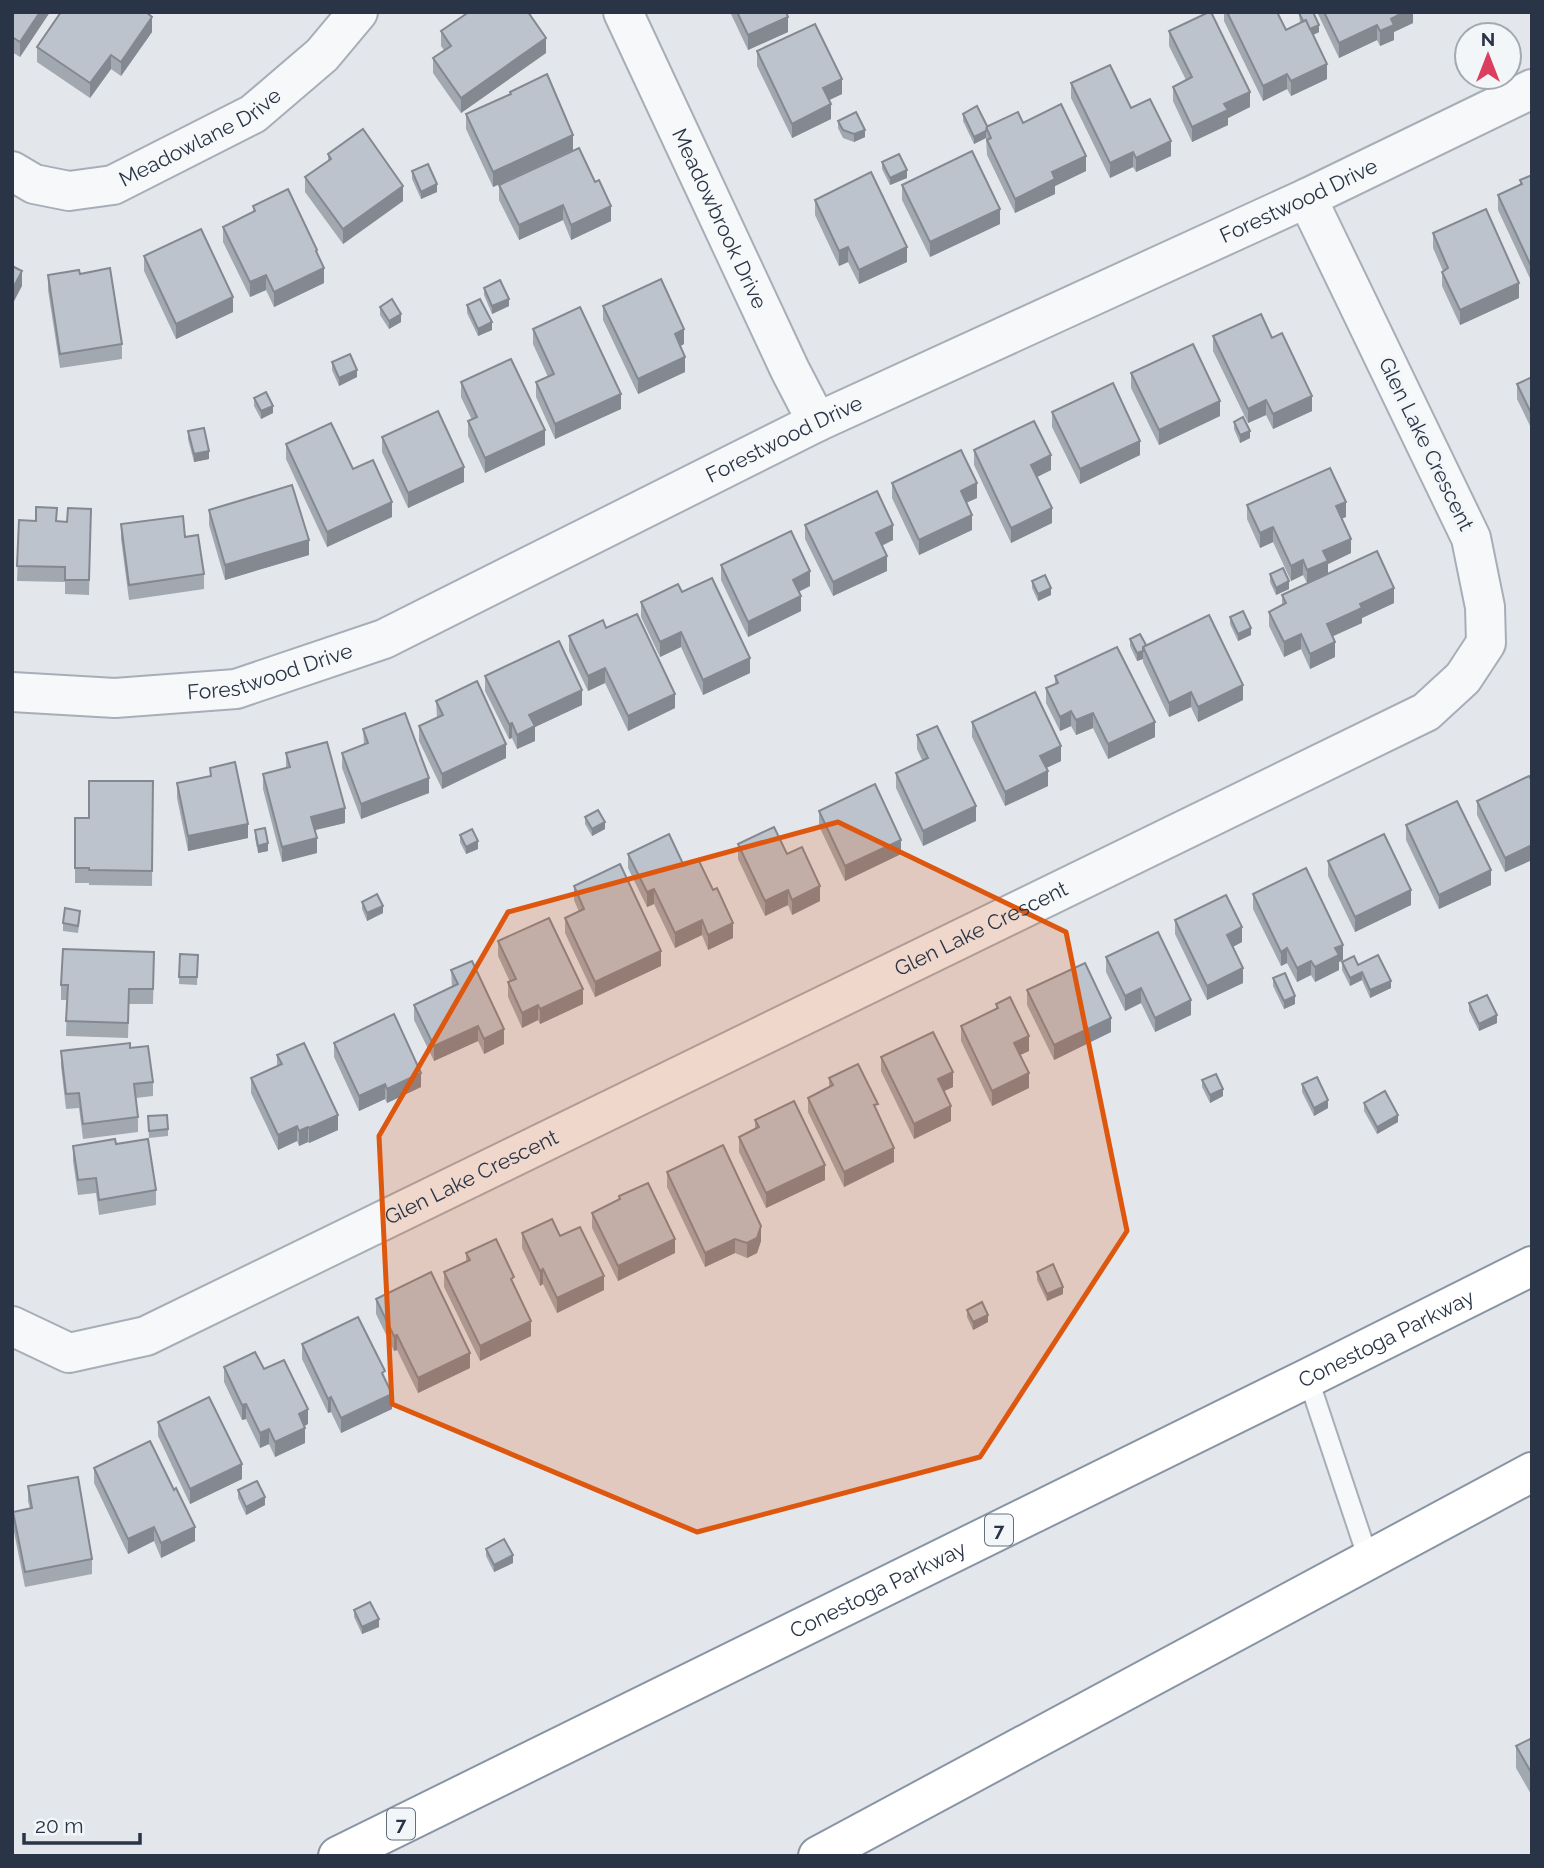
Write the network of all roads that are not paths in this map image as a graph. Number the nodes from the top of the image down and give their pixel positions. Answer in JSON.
{"nodes":[{"id":1,"x":358,"y":12,"type":"edge"},
{"id":2,"x":623,"y":12,"type":"edge"},
{"id":3,"x":1532,"y":89,"type":"edge"},
{"id":4,"x":12,"y":172,"type":"edge"},
{"id":5,"x":1307,"y":198,"type":"junction"},
{"id":6,"x":817,"y":422,"type":"junction"},
{"id":7,"x":12,"y":692,"type":"edge"},
{"id":8,"x":1532,"y":1266,"type":"edge"},
{"id":9,"x":12,"y":1326,"type":"edge"},
{"id":10,"x":1308,"y":1378,"type":"junction"},
{"id":11,"x":1532,"y":1472,"type":"edge"},
{"id":12,"x":1369,"y":1561,"type":"junction"},
{"id":13,"x":338,"y":1856,"type":"edge"},
{"id":14,"x":818,"y":1856,"type":"edge"}],
"edges":[{"from":1,"to":4,"type":"street","name":"Meadowlane Drive"},
{"from":2,"to":6,"type":"street","name":"Meadowbrook Drive"},
{"from":3,"to":5,"type":"street","name":"Forestwood Drive"},
{"from":5,"to":6,"type":"street","name":"Forestwood Drive"},
{"from":5,"to":9,"type":"street","name":"Glen Lake Crescent"},
{"from":6,"to":7,"type":"street","name":"Forestwood Drive"},
{"from":8,"to":10,"type":"highway","name":"Conestoga Parkway","number":"7"},
{"from":10,"to":12,"type":"lane"},
{"from":10,"to":13,"type":"highway","name":"Conestoga Parkway","number":"7"},
{"from":11,"to":12,"type":"highway"},
{"from":12,"to":14,"type":"highway"}]}
